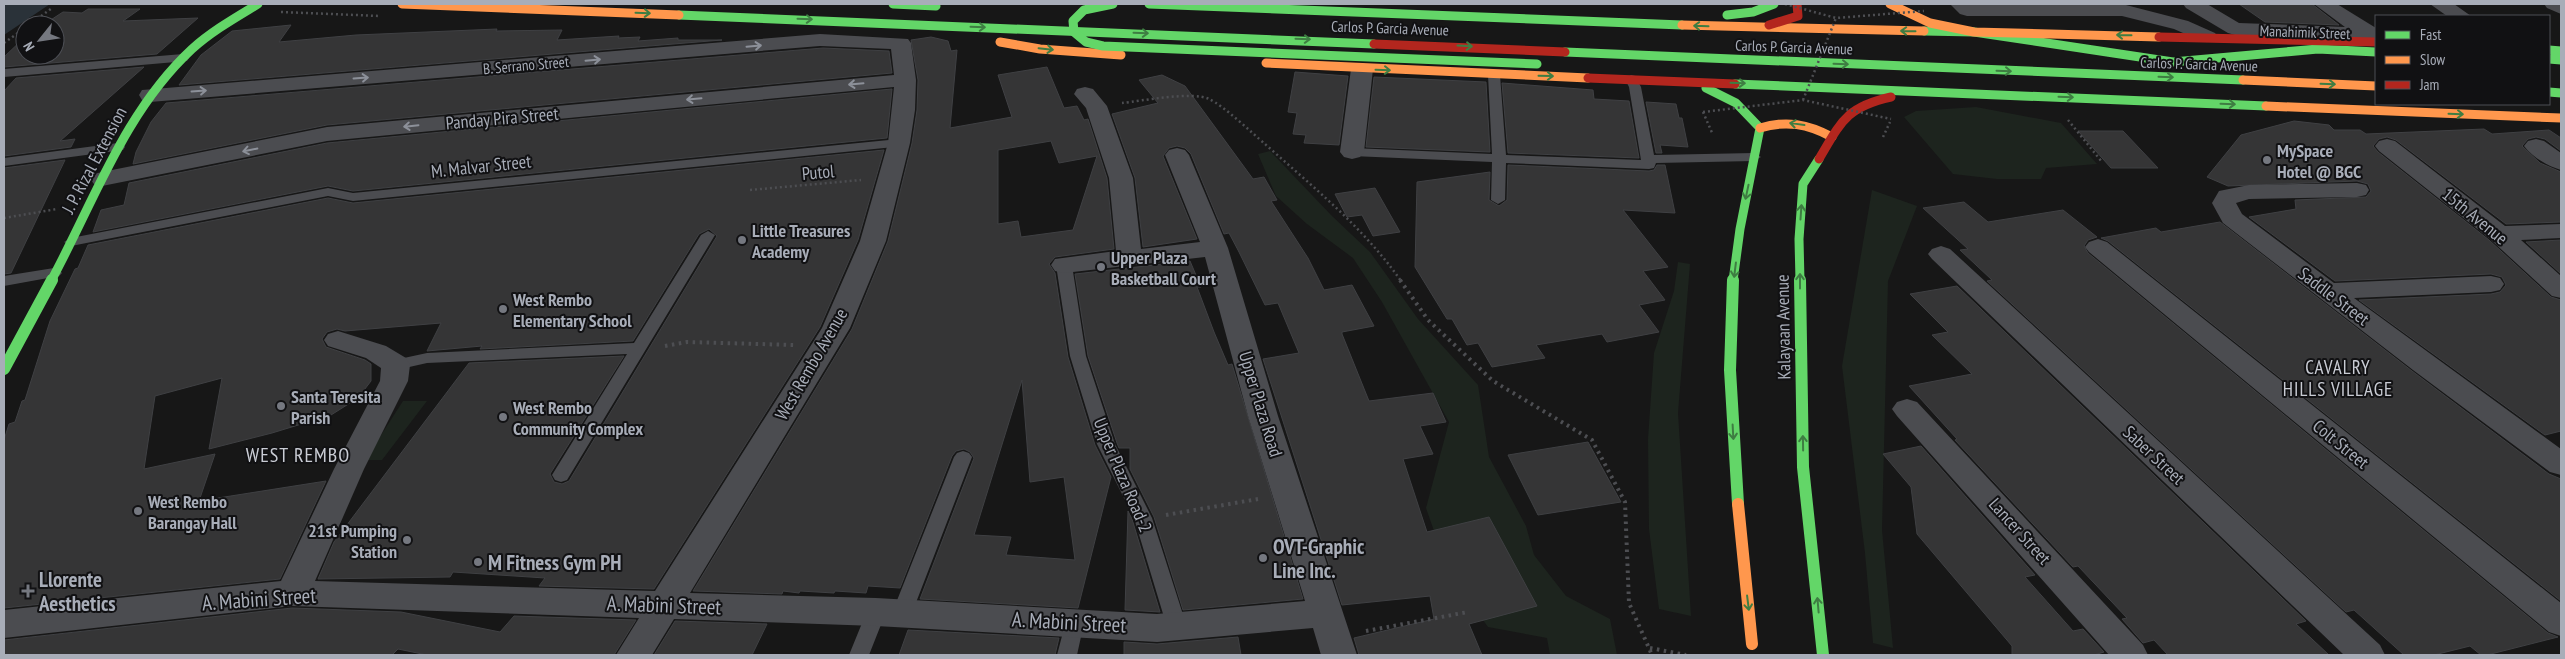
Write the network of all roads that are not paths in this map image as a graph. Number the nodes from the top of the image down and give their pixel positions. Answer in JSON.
{"nodes":[{"id":1,"x":258,"y":4,"type":"edge"},
{"id":2,"x":402,"y":4,"type":"edge"},
{"id":3,"x":893,"y":4,"type":"edge"},
{"id":4,"x":1113,"y":4,"type":"edge"},
{"id":5,"x":1149,"y":4,"type":"edge"},
{"id":6,"x":1370,"y":4,"type":"edge"},
{"id":7,"x":1774,"y":4,"type":"edge"},
{"id":8,"x":1797,"y":4,"type":"edge"},
{"id":9,"x":1890,"y":4,"type":"edge"},
{"id":10,"x":2193,"y":4,"type":"edge"},
{"id":11,"x":2324,"y":4,"type":"edge"},
{"id":12,"x":2440,"y":4,"type":"edge"},
{"id":13,"x":2554,"y":4,"type":"edge"},
{"id":14,"x":952,"y":7,"type":"dead end"},
{"id":15,"x":1964,"y":7,"type":"edge"},
{"id":16,"x":2097,"y":7,"type":"edge"},
{"id":17,"x":2561,"y":8,"type":"edge"},
{"id":18,"x":1068,"y":13,"type":"dead end"},
{"id":19,"x":2459,"y":15,"type":"edge"},
{"id":20,"x":1116,"y":16,"type":"dead end"},
{"id":21,"x":842,"y":21,"type":"junction"},
{"id":22,"x":1750,"y":28,"type":"junction"},
{"id":23,"x":1974,"y":32,"type":"junction"},
{"id":24,"x":2208,"y":37,"type":"junction"},
{"id":25,"x":2375,"y":41,"type":"edge"},
{"id":26,"x":901,"y":43,"type":"joint"},
{"id":27,"x":2056,"y":56,"type":"dead end"},
{"id":28,"x":183,"y":58,"type":"junction"},
{"id":29,"x":1758,"y":61,"type":"junction"},
{"id":30,"x":2173,"y":62,"type":"junction"},
{"id":31,"x":2270,"y":66,"type":"dead end"},
{"id":32,"x":1569,"y":67,"type":"junction"},
{"id":33,"x":1362,"y":69,"type":"junction"},
{"id":34,"x":1630,"y":69,"type":"junction"},
{"id":35,"x":4,"y":73,"type":"edge"},
{"id":36,"x":1494,"y":75,"type":"junction"},
{"id":37,"x":905,"y":80,"type":"junction"},
{"id":38,"x":1654,"y":80,"type":"junction"},
{"id":39,"x":2052,"y":86,"type":"junction"},
{"id":40,"x":2375,"y":86,"type":"edge"},
{"id":41,"x":2119,"y":88,"type":"dead end"},
{"id":42,"x":1947,"y":92,"type":"junction"},
{"id":43,"x":150,"y":95,"type":"junction"},
{"id":44,"x":1091,"y":100,"type":"road end"},
{"id":45,"x":2530,"y":105,"type":"edge"},
{"id":46,"x":2561,"y":106,"type":"edge"},
{"id":47,"x":2561,"y":118,"type":"edge"},
{"id":48,"x":1760,"y":128,"type":"junction"},
{"id":49,"x":1832,"y":137,"type":"junction"},
{"id":50,"x":899,"y":143,"type":"junction"},
{"id":51,"x":2387,"y":146,"type":"dead end"},
{"id":52,"x":2536,"y":146,"type":"dead end"},
{"id":53,"x":118,"y":147,"type":"junction"},
{"id":54,"x":1352,"y":152,"type":"joint"},
{"id":55,"x":1177,"y":155,"type":"dead end"},
{"id":56,"x":1754,"y":157,"type":"junction"},
{"id":57,"x":1499,"y":159,"type":"junction"},
{"id":58,"x":1648,"y":159,"type":"junction"},
{"id":59,"x":4,"y":162,"type":"edge"},
{"id":60,"x":2561,"y":163,"type":"edge"},
{"id":61,"x":102,"y":179,"type":"junction"},
{"id":62,"x":2357,"y":190,"type":"dead end"},
{"id":63,"x":1498,"y":200,"type":"dead end"},
{"id":64,"x":2561,"y":231,"type":"edge"},
{"id":65,"x":2499,"y":234,"type":"junction"},
{"id":66,"x":708,"y":235,"type":"dead end"},
{"id":67,"x":71,"y":242,"type":"junction"},
{"id":68,"x":2098,"y":247,"type":"dead end"},
{"id":69,"x":1215,"y":248,"type":"junction"},
{"id":70,"x":1941,"y":254,"type":"dead end"},
{"id":71,"x":1129,"y":256,"type":"junction"},
{"id":72,"x":1064,"y":265,"type":"joint"},
{"id":73,"x":54,"y":273,"type":"junction"},
{"id":74,"x":4,"y":281,"type":"edge"},
{"id":75,"x":2491,"y":284,"type":"dead end"},
{"id":76,"x":2561,"y":290,"type":"edge"},
{"id":77,"x":2329,"y":292,"type":"junction"},
{"id":78,"x":338,"y":340,"type":"dead end"},
{"id":79,"x":10,"y":348,"type":"edge"},
{"id":80,"x":640,"y":348,"type":"junction"},
{"id":81,"x":396,"y":365,"type":"junction"},
{"id":82,"x":4,"y":369,"type":"edge"},
{"id":83,"x":1907,"y":409,"type":"dead end"},
{"id":84,"x":963,"y":457,"type":"dead end"},
{"id":85,"x":2561,"y":464,"type":"edge"},
{"id":86,"x":561,"y":474,"type":"dead end"},
{"id":87,"x":292,"y":593,"type":"junction"},
{"id":88,"x":663,"y":605,"type":"junction"},
{"id":89,"x":889,"y":612,"type":"junction"},
{"id":90,"x":2561,"y":622,"type":"edge"},
{"id":91,"x":1074,"y":623,"type":"junction"},
{"id":92,"x":4,"y":624,"type":"edge"},
{"id":93,"x":1177,"y":627,"type":"junction"},
{"id":94,"x":1332,"y":635,"type":"edge"},
{"id":95,"x":1752,"y":644,"type":"dead end"},
{"id":96,"x":634,"y":655,"type":"edge"},
{"id":97,"x":859,"y":655,"type":"edge"},
{"id":98,"x":1068,"y":655,"type":"edge"},
{"id":99,"x":1823,"y":655,"type":"edge"},
{"id":100,"x":2130,"y":655,"type":"edge"},
{"id":101,"x":2366,"y":655,"type":"edge"}],
"edges":[{"from":1,"to":28,"type":"main road","name":"J. P. Rizal Extension"},
{"from":2,"to":21,"type":"main road","name":"Carlos P. Garcia Avenue","one_way":true},
{"from":3,"to":14,"type":"main road"},
{"from":4,"to":32,"type":"main road","bridge":true},
{"from":22,"to":5,"type":"main road","one_way":true},
{"from":6,"to":7,"type":"main road"},
{"from":8,"to":22,"type":"main road"},
{"from":9,"to":23,"type":"main road"},
{"from":10,"to":25,"type":"street","name":"Manahimik Street"},
{"from":11,"to":25,"type":"street"},
{"from":12,"to":19,"type":"street"},
{"from":13,"to":17,"type":"street"},
{"from":15,"to":16,"type":"street"},
{"from":16,"to":24,"type":"street"},
{"from":18,"to":20,"type":"main road"},
{"from":21,"to":29,"type":"main road","name":"Carlos P. Garcia Avenue","one_way":true},
{"from":21,"to":33,"type":"main road","one_way":true},
{"from":23,"to":22,"type":"main road","one_way":true},
{"from":24,"to":23,"type":"main road","name":"Carlos P. Garcia Avenue","one_way":true},
{"from":23,"to":30,"type":"main road"},
{"from":24,"to":25,"type":"main road","name":"Carlos P. Garcia Avenue"},
{"from":25,"to":30,"type":"main road"},
{"from":26,"to":37,"type":"street","name":"West Rembo Avenue"},
{"from":43,"to":26,"type":"street","name":"B. Serrano Street","one_way":true},
{"from":27,"to":30,"type":"main road","name":"Carlos P. Garcia Avenue"},
{"from":28,"to":35,"type":"lane"},
{"from":28,"to":43,"type":"main road","name":"J. P. Rizal Extension"},
{"from":29,"to":34,"type":"main road"},
{"from":29,"to":39,"type":"main road"},
{"from":29,"to":40,"type":"main road","name":"Carlos P. Garcia Avenue","one_way":true},
{"from":30,"to":31,"type":"main road","name":"Carlos P. Garcia Avenue"},
{"from":32,"to":34,"type":"main road"},
{"from":32,"to":38,"type":"main road"},
{"from":33,"to":36,"type":"main road","one_way":true},
{"from":33,"to":54,"type":"street"},
{"from":36,"to":34,"type":"main road","one_way":true},
{"from":34,"to":38,"type":"main road"},
{"from":34,"to":58,"type":"lane"},
{"from":36,"to":57,"type":"lane"},
{"from":37,"to":50,"type":"street","name":"West Rembo Avenue"},
{"from":37,"to":61,"type":"street","name":"Panday Pira Street","one_way":true},
{"from":38,"to":42,"type":"main road","one_way":true},
{"from":38,"to":48,"type":"main road"},
{"from":39,"to":41,"type":"main road"},
{"from":39,"to":42,"type":"main road"},
{"from":42,"to":47,"type":"main road","one_way":true},
{"from":42,"to":49,"type":"main road","name":"Kalayaan Avenue"},
{"from":43,"to":53,"type":"main road","name":"J. P. Rizal Extension"},
{"from":44,"to":71,"type":"street"},
{"from":45,"to":46,"type":"main road"},
{"from":49,"to":48,"type":"main road","one_way":true},
{"from":48,"to":56,"type":"main road"},
{"from":99,"to":49,"type":"main road","name":"Kalayaan Avenue","one_way":true},
{"from":50,"to":67,"type":"lane","name":"M. Malvar Street"},
{"from":50,"to":88,"type":"street","name":"West Rembo Avenue"},
{"from":51,"to":65,"type":"street","name":"15th Avenue"},
{"from":52,"to":60,"type":"street"},
{"from":53,"to":59,"type":"lane"},
{"from":53,"to":61,"type":"main road","name":"J. P. Rizal Extension"},
{"from":54,"to":57,"type":"lane"},
{"from":55,"to":69,"type":"street","name":"Upper Plaza Road"},
{"from":56,"to":58,"type":"lane"},
{"from":56,"to":95,"type":"main road","one_way":true},
{"from":57,"to":58,"type":"lane"},
{"from":57,"to":63,"type":"lane"},
{"from":61,"to":67,"type":"main road","name":"J. P. Rizal Extension"},
{"from":62,"to":77,"type":"street","name":"Saddle Street"},
{"from":64,"to":65,"type":"street"},
{"from":65,"to":76,"type":"street","name":"15th Avenue"},
{"from":66,"to":80,"type":"lane"},
{"from":67,"to":73,"type":"main road","name":"J. P. Rizal Extension"},
{"from":68,"to":90,"type":"street","name":"Colt Street"},
{"from":69,"to":71,"type":"street","name":"Upper Plaza Road-2"},
{"from":69,"to":94,"type":"street","name":"Upper Plaza Road"},
{"from":70,"to":101,"type":"street","name":"Saber Street"},
{"from":71,"to":72,"type":"street","name":"Upper Plaza Road-2"},
{"from":72,"to":93,"type":"lane","name":"Upper Plaza Road-2"},
{"from":73,"to":74,"type":"lane"},
{"from":73,"to":79,"type":"main road","name":"J. P. Rizal Extension"},
{"from":75,"to":77,"type":"street"},
{"from":77,"to":85,"type":"street","name":"Saddle Street"},
{"from":78,"to":81,"type":"street"},
{"from":79,"to":82,"type":"main road","name":"J. P. Rizal Extension"},
{"from":80,"to":81,"type":"lane"},
{"from":80,"to":86,"type":"lane"},
{"from":81,"to":87,"type":"street"},
{"from":83,"to":100,"type":"street","name":"Lancer Street"},
{"from":84,"to":89,"type":"lane"},
{"from":87,"to":88,"type":"street","name":"A. Mabini Street"},
{"from":87,"to":92,"type":"street","name":"A. Mabini Street"},
{"from":88,"to":89,"type":"street","name":"A. Mabini Street"},
{"from":88,"to":96,"type":"street","name":"West Rembo Avenue"},
{"from":89,"to":91,"type":"street","name":"A. Mabini Street"},
{"from":89,"to":97,"type":"lane"},
{"from":91,"to":93,"type":"street","name":"A. Mabini Street"},
{"from":91,"to":98,"type":"lane"},
{"from":93,"to":94,"type":"street","name":"A. Mabini Street"}]}
